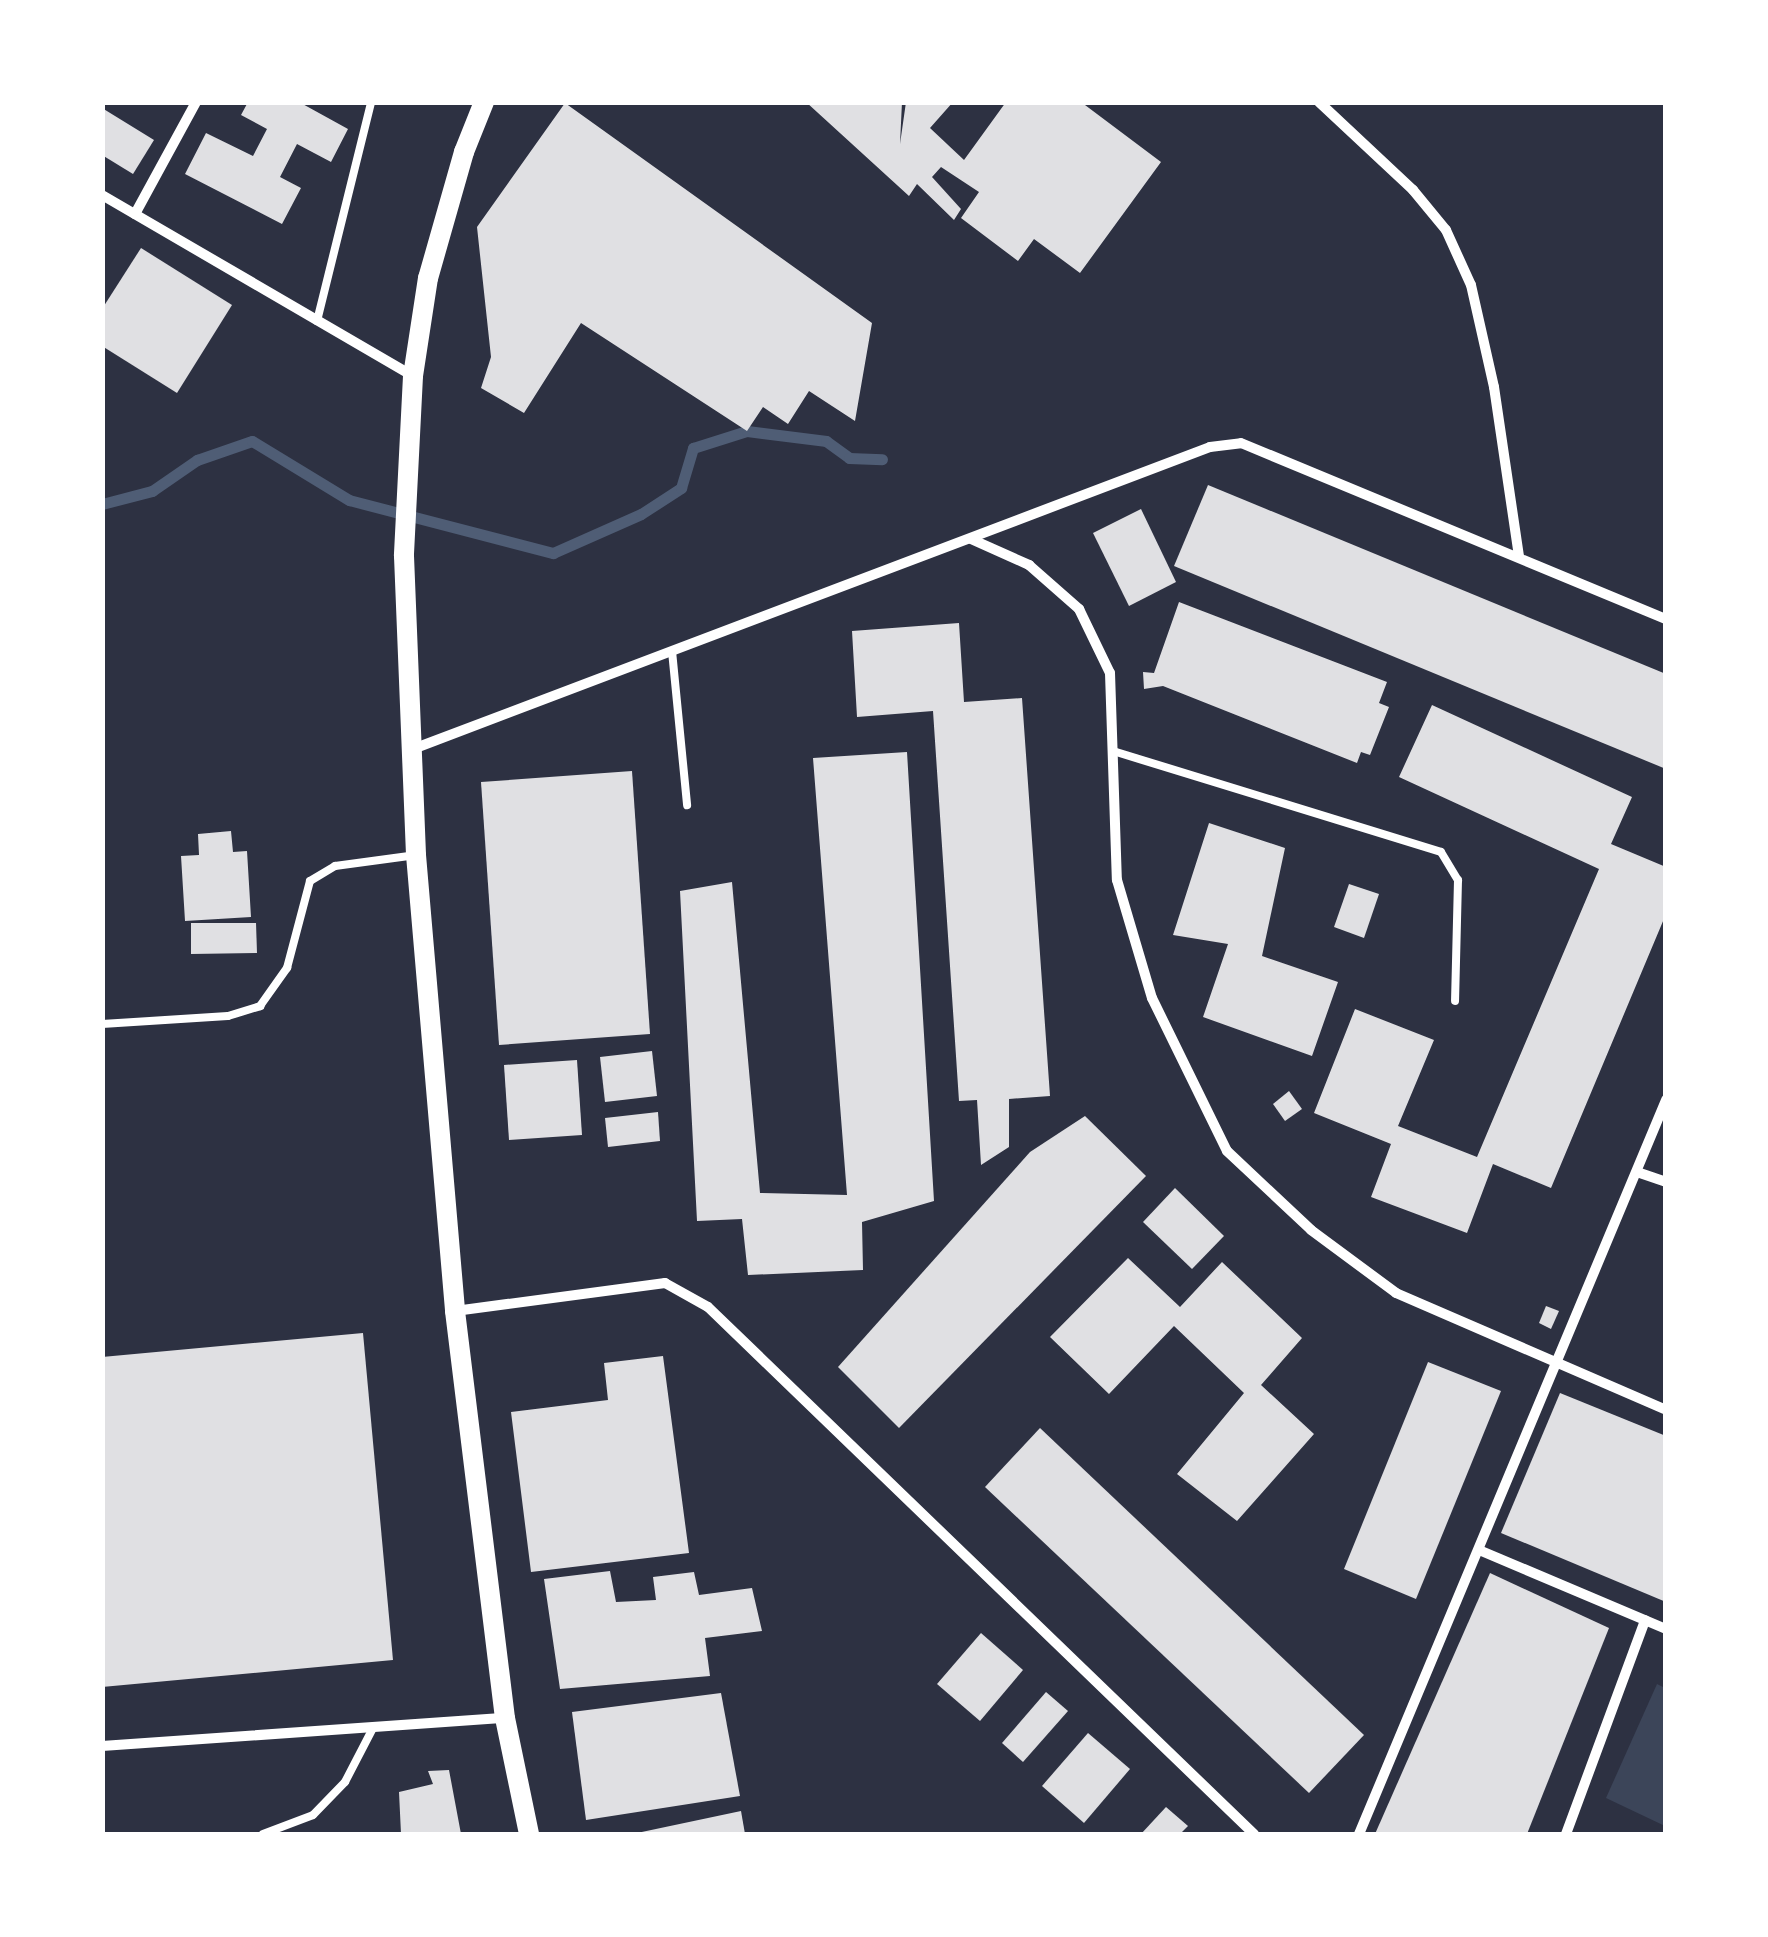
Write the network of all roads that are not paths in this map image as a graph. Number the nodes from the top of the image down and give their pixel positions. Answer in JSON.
{"nodes":[{"id":1,"x":196,"y":102,"type":"edge"},
{"id":2,"x":371,"y":102,"type":"edge"},
{"id":3,"x":484,"y":102,"type":"edge"},
{"id":4,"x":1319,"y":102,"type":"edge"},
{"id":5,"x":102,"y":195,"type":"edge"},
{"id":6,"x":135,"y":214,"type":"junction"},
{"id":7,"x":318,"y":321,"type":"junction"},
{"id":8,"x":413,"y":376,"type":"junction"},
{"id":9,"x":970,"y":539,"type":"junction"},
{"id":10,"x":1519,"y":556,"type":"junction"},
{"id":11,"x":1666,"y":619,"type":"edge"},
{"id":12,"x":672,"y":651,"type":"junction"},
{"id":13,"x":412,"y":749,"type":"junction"},
{"id":14,"x":1113,"y":751,"type":"junction"},
{"id":15,"x":687,"y":804,"type":"dead end"},
{"id":16,"x":416,"y":855,"type":"junction"},
{"id":17,"x":1454,"y":1002,"type":"dead end"},
{"id":18,"x":102,"y":1024,"type":"edge"},
{"id":19,"x":1666,"y":1100,"type":"edge"},
{"id":20,"x":1637,"y":1172,"type":"junction"},
{"id":21,"x":1666,"y":1182,"type":"edge"},
{"id":22,"x":455,"y":1312,"type":"junction"},
{"id":23,"x":1558,"y":1366,"type":"junction"},
{"id":24,"x":1666,"y":1410,"type":"edge"},
{"id":25,"x":1479,"y":1550,"type":"junction"},
{"id":26,"x":1645,"y":1620,"type":"junction"},
{"id":27,"x":1666,"y":1629,"type":"edge"},
{"id":28,"x":504,"y":1718,"type":"junction"},
{"id":29,"x":372,"y":1728,"type":"junction"},
{"id":30,"x":102,"y":1746,"type":"edge"},
{"id":31,"x":263,"y":1834,"type":"edge"},
{"id":32,"x":529,"y":1834,"type":"edge"},
{"id":33,"x":1254,"y":1834,"type":"edge"},
{"id":34,"x":1359,"y":1834,"type":"edge"},
{"id":35,"x":1566,"y":1834,"type":"edge"}],
"edges":[{"from":1,"to":6,"type":"street"},
{"from":2,"to":7,"type":"lane"},
{"from":3,"to":8,"type":"main road"},
{"from":4,"to":10,"type":"street"},
{"from":5,"to":6,"type":"street"},
{"from":6,"to":7,"type":"street"},
{"from":7,"to":8,"type":"street"},
{"from":8,"to":13,"type":"main road"},
{"from":9,"to":10,"type":"street"},
{"from":9,"to":12,"type":"street"},
{"from":9,"to":14,"type":"street"},
{"from":10,"to":11,"type":"street"},
{"from":12,"to":13,"type":"street"},
{"from":12,"to":15,"type":"lane"},
{"from":13,"to":16,"type":"main road"},
{"from":14,"to":17,"type":"lane"},
{"from":14,"to":23,"type":"street"},
{"from":16,"to":18,"type":"lane"},
{"from":16,"to":22,"type":"main road"},
{"from":19,"to":20,"type":"street"},
{"from":20,"to":21,"type":"street"},
{"from":20,"to":23,"type":"street"},
{"from":22,"to":28,"type":"main road"},
{"from":22,"to":33,"type":"street"},
{"from":23,"to":24,"type":"street"},
{"from":23,"to":25,"type":"street"},
{"from":25,"to":26,"type":"street"},
{"from":25,"to":34,"type":"street"},
{"from":26,"to":27,"type":"street"},
{"from":26,"to":35,"type":"street"},
{"from":28,"to":29,"type":"street"},
{"from":28,"to":32,"type":"main road"},
{"from":29,"to":30,"type":"street"},
{"from":29,"to":31,"type":"lane"}]}
